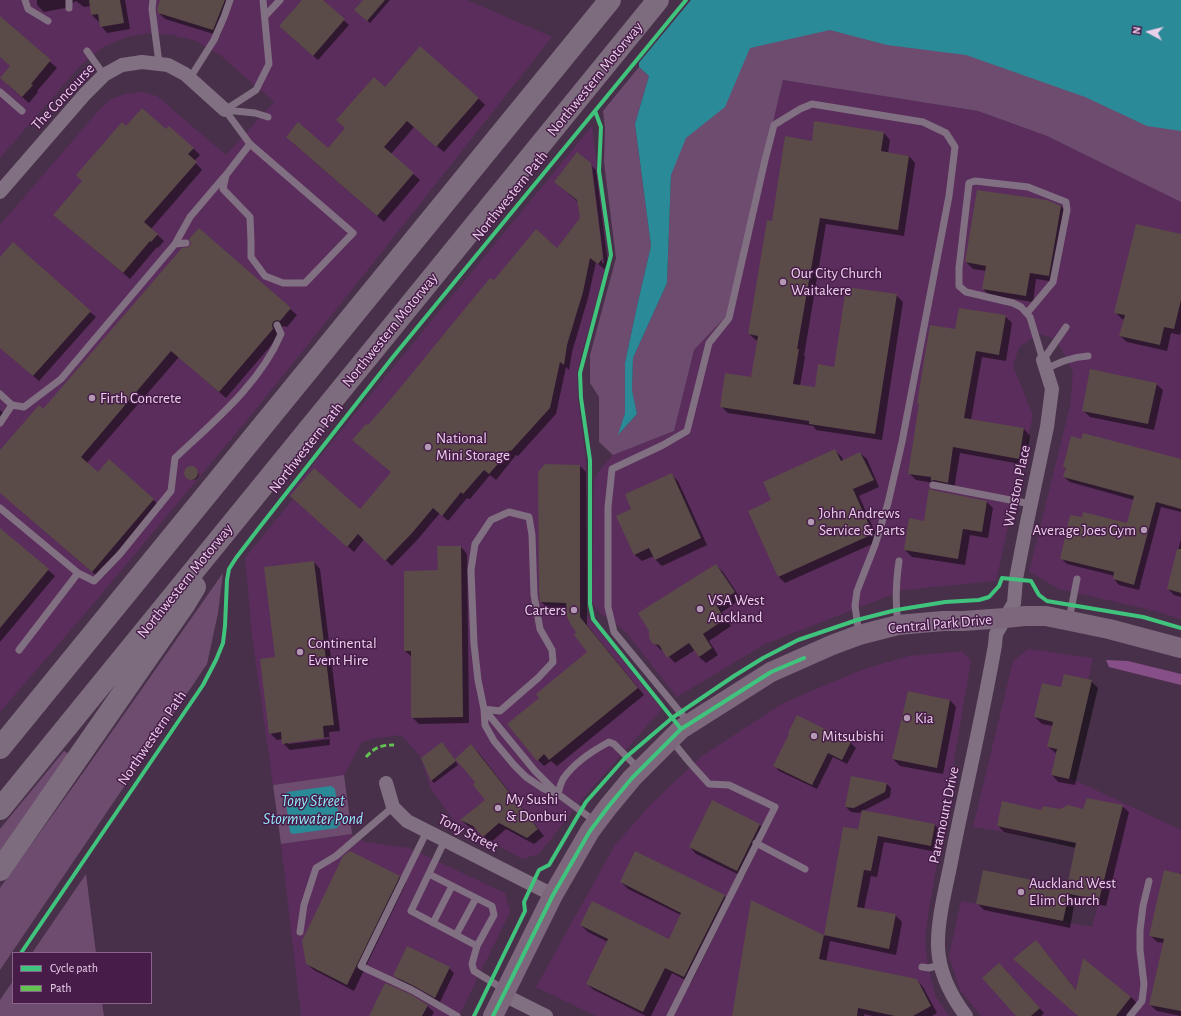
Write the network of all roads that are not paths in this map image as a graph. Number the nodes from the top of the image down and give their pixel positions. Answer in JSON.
{"nodes":[{"id":1,"x":24,"y":0,"type":"edge"},
{"id":2,"x":154,"y":0,"type":"edge"},
{"id":3,"x":230,"y":0,"type":"edge"},
{"id":4,"x":263,"y":0,"type":"edge"},
{"id":5,"x":280,"y":0,"type":"edge"},
{"id":6,"x":610,"y":0,"type":"edge"},
{"id":7,"x":658,"y":0,"type":"edge"},
{"id":8,"x":265,"y":16,"type":"junction"},
{"id":9,"x":48,"y":22,"type":"dead end"},
{"id":10,"x":87,"y":52,"type":"dead end"},
{"id":11,"x":159,"y":63,"type":"junction"},
{"id":12,"x":104,"y":75,"type":"junction"},
{"id":13,"x":190,"y":78,"type":"junction"},
{"id":14,"x":0,"y":92,"type":"edge"},
{"id":15,"x":225,"y":110,"type":"junction"},
{"id":16,"x":22,"y":111,"type":"dead end"},
{"id":17,"x":268,"y":117,"type":"dead end"},
{"id":18,"x":250,"y":144,"type":"junction"},
{"id":19,"x":226,"y":175,"type":"junction"},
{"id":20,"x":0,"y":192,"type":"edge"},
{"id":21,"x":186,"y":243,"type":"dead end"},
{"id":22,"x":175,"y":244,"type":"junction"},
{"id":23,"x":1027,"y":313,"type":"junction"},
{"id":24,"x":277,"y":325,"type":"dead end"},
{"id":25,"x":1066,"y":327,"type":"dead end"},
{"id":26,"x":1088,"y":356,"type":"dead end"},
{"id":27,"x":1044,"y":364,"type":"junction"},
{"id":28,"x":0,"y":394,"type":"edge"},
{"id":29,"x":12,"y":405,"type":"junction"},
{"id":30,"x":0,"y":423,"type":"edge"},
{"id":31,"x":933,"y":485,"type":"dead end"},
{"id":32,"x":248,"y":503,"type":"junction"},
{"id":33,"x":1031,"y":504,"type":"junction"},
{"id":34,"x":0,"y":508,"type":"edge"},
{"id":35,"x":899,"y":561,"type":"dead end"},
{"id":36,"x":78,"y":573,"type":"junction"},
{"id":37,"x":1077,"y":579,"type":"dead end"},
{"id":38,"x":1005,"y":618,"type":"junction"},
{"id":39,"x":1069,"y":622,"type":"junction"},
{"id":40,"x":898,"y":626,"type":"junction"},
{"id":41,"x":859,"y":635,"type":"junction"},
{"id":42,"x":1181,"y":648,"type":"edge"},
{"id":43,"x":20,"y":650,"type":"dead end"},
{"id":44,"x":484,"y":709,"type":"junction"},
{"id":45,"x":689,"y":723,"type":"junction"},
{"id":46,"x":670,"y":740,"type":"junction"},
{"id":47,"x":0,"y":748,"type":"edge"},
{"id":48,"x":640,"y":770,"type":"junction"},
{"id":49,"x":386,"y":783,"type":"dead end"},
{"id":50,"x":558,"y":794,"type":"junction"},
{"id":51,"x":393,"y":807,"type":"junction"},
{"id":52,"x":0,"y":808,"type":"edge"},
{"id":53,"x":596,"y":822,"type":"junction"},
{"id":54,"x":428,"y":831,"type":"junction"},
{"id":55,"x":445,"y":840,"type":"junction"},
{"id":56,"x":756,"y":843,"type":"junction"},
{"id":57,"x":805,"y":869,"type":"dead end"},
{"id":58,"x":0,"y":870,"type":"edge"},
{"id":59,"x":429,"y":874,"type":"junction"},
{"id":60,"x":1149,"y":881,"type":"dead end"},
{"id":61,"x":452,"y":886,"type":"junction"},
{"id":62,"x":553,"y":895,"type":"junction"},
{"id":63,"x":476,"y":898,"type":"junction"},
{"id":64,"x":433,"y":923,"type":"junction"},
{"id":65,"x":300,"y":932,"type":"dead end"},
{"id":66,"x":456,"y":935,"type":"junction"},
{"id":67,"x":477,"y":946,"type":"junction"},
{"id":68,"x":940,"y":965,"type":"junction"},
{"id":69,"x":922,"y":967,"type":"dead end"},
{"id":70,"x":505,"y":993,"type":"junction"},
{"id":71,"x":457,"y":1016,"type":"edge"},
{"id":72,"x":493,"y":1016,"type":"edge"},
{"id":73,"x":546,"y":1016,"type":"edge"},
{"id":74,"x":670,"y":1016,"type":"edge"},
{"id":75,"x":966,"y":1016,"type":"edge"},
{"id":76,"x":1130,"y":1016,"type":"edge"}],
"edges":[{"from":1,"to":9,"type":"lane"},
{"from":2,"to":11,"type":"lane"},
{"from":3,"to":13,"type":"lane"},
{"from":4,"to":8,"type":"lane"},
{"from":5,"to":8,"type":"lane"},
{"from":6,"to":47,"type":"highway"},
{"from":7,"to":32,"type":"highway","name":"Northwestern Motorway"},
{"from":8,"to":15,"type":"lane"},
{"from":10,"to":12,"type":"lane"},
{"from":11,"to":12,"type":"street","name":"The Concourse"},
{"from":11,"to":13,"type":"street","name":"The Concourse"},
{"from":12,"to":20,"type":"street","name":"The Concourse"},
{"from":13,"to":15,"type":"street","name":"The Concourse"},
{"from":14,"to":16,"type":"lane"},
{"from":15,"to":17,"type":"lane"},
{"from":15,"to":18,"type":"lane"},
{"from":18,"to":19,"type":"lane"},
{"from":18,"to":19,"type":"lane"},
{"from":19,"to":22,"type":"lane"},
{"from":21,"to":22,"type":"lane"},
{"from":22,"to":29,"type":"lane"},
{"from":23,"to":23,"type":"lane"},
{"from":23,"to":27,"type":"lane"},
{"from":24,"to":36,"type":"lane"},
{"from":25,"to":27,"type":"lane"},
{"from":26,"to":27,"type":"lane"},
{"from":27,"to":33,"type":"street","name":"Winston Place"},
{"from":28,"to":29,"type":"lane"},
{"from":29,"to":30,"type":"lane"},
{"from":31,"to":33,"type":"lane"},
{"from":32,"to":52,"type":"highway","name":"Northwestern Motorway"},
{"from":32,"to":58,"type":"highway"},
{"from":33,"to":38,"type":"street","name":"Winston Place"},
{"from":34,"to":36,"type":"lane"},
{"from":35,"to":40,"type":"lane"},
{"from":36,"to":43,"type":"lane"},
{"from":37,"to":39,"type":"lane"},
{"from":38,"to":39,"type":"main road","name":"Central Park Drive"},
{"from":38,"to":40,"type":"main road","name":"Central Park Drive"},
{"from":38,"to":68,"type":"street","name":"Paramount Drive"},
{"from":39,"to":42,"type":"main road","name":"Central Park Drive"},
{"from":40,"to":41,"type":"main road","name":"Central Park Drive"},
{"from":41,"to":45,"type":"main road","name":"Central Park Drive"},
{"from":41,"to":45,"type":"lane"},
{"from":44,"to":44,"type":"lane"},
{"from":44,"to":50,"type":"lane"},
{"from":44,"to":50,"type":"lane"},
{"from":45,"to":46,"type":"main road","name":"Central Park Drive"},
{"from":46,"to":48,"type":"main road","name":"Central Park Drive"},
{"from":46,"to":56,"type":"lane"},
{"from":48,"to":50,"type":"lane"},
{"from":48,"to":53,"type":"main road","name":"Central Park Drive"},
{"from":49,"to":51,"type":"street","name":"Tony Street"},
{"from":50,"to":53,"type":"lane"},
{"from":51,"to":54,"type":"street","name":"Tony Street"},
{"from":51,"to":65,"type":"lane"},
{"from":53,"to":62,"type":"main road","name":"Central Park Drive"},
{"from":54,"to":55,"type":"street","name":"Tony Street"},
{"from":54,"to":71,"type":"lane"},
{"from":55,"to":59,"type":"lane"},
{"from":55,"to":62,"type":"street","name":"Tony Street"},
{"from":56,"to":57,"type":"lane"},
{"from":56,"to":74,"type":"lane"},
{"from":59,"to":61,"type":"lane"},
{"from":59,"to":64,"type":"lane"},
{"from":60,"to":76,"type":"lane"},
{"from":61,"to":63,"type":"lane"},
{"from":61,"to":64,"type":"lane"},
{"from":62,"to":70,"type":"main road","name":"Central Park Drive"},
{"from":63,"to":66,"type":"lane"},
{"from":63,"to":67,"type":"lane"},
{"from":64,"to":66,"type":"lane"},
{"from":66,"to":67,"type":"lane"},
{"from":67,"to":70,"type":"lane"},
{"from":68,"to":69,"type":"lane"},
{"from":68,"to":75,"type":"street","name":"Paramount Drive"},
{"from":70,"to":72,"type":"main road","name":"Central Park Drive"},
{"from":70,"to":73,"type":"street"}]}
